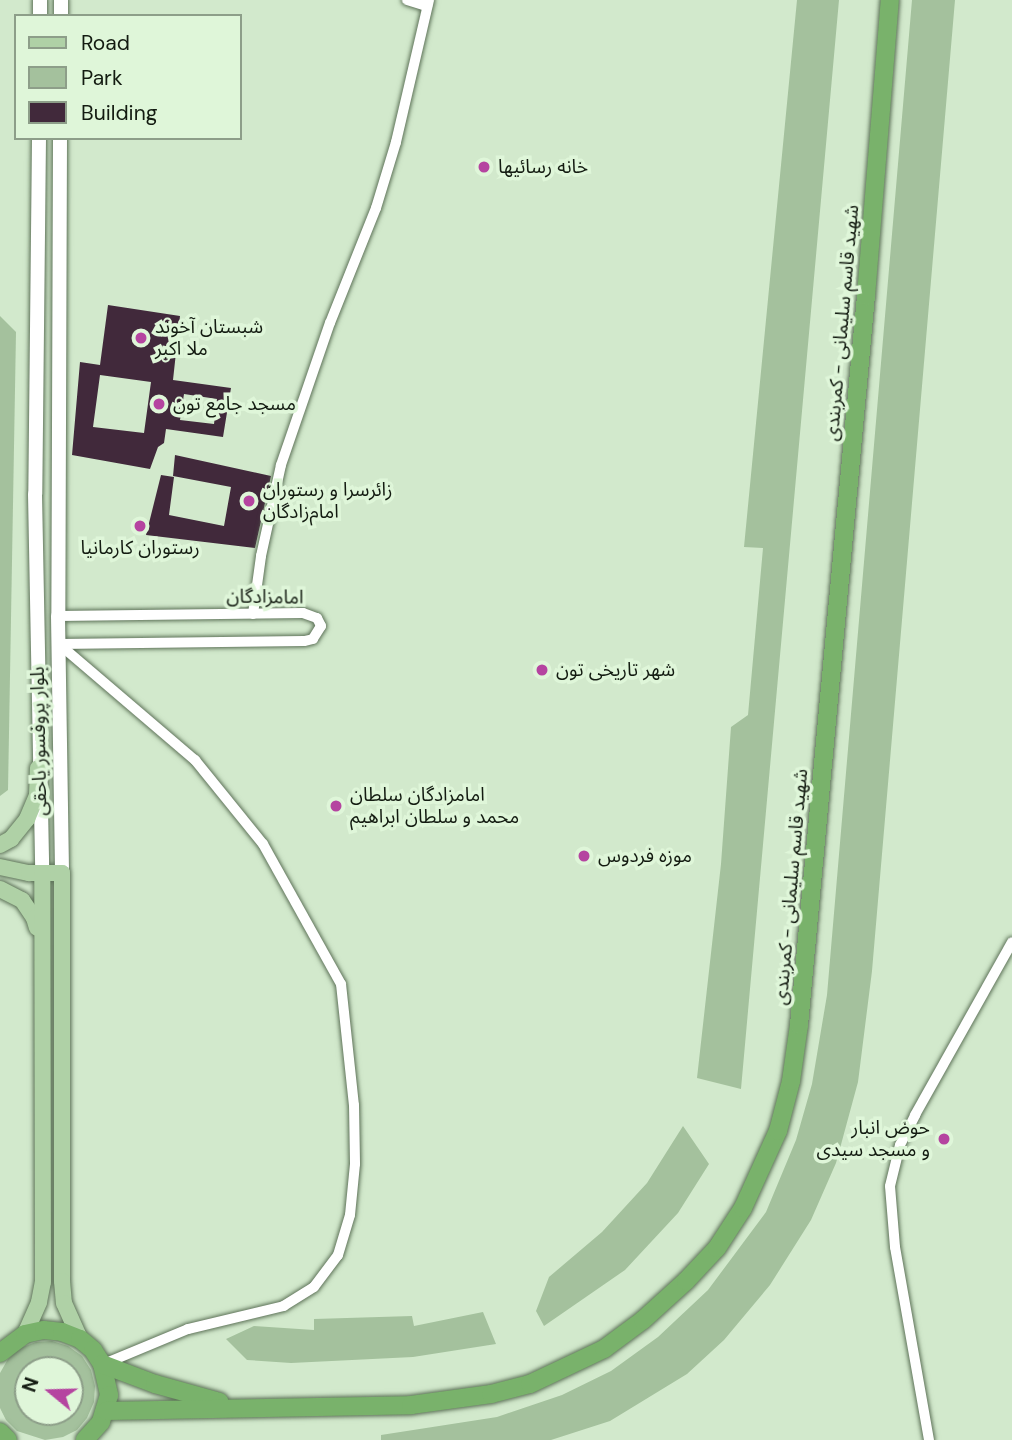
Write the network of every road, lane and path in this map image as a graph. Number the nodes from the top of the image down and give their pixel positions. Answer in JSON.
{"nodes":[{"id":1,"x":407,"y":0,"type":"edge"},
{"id":2,"x":890,"y":0,"type":"edge"},
{"id":3,"x":428,"y":3,"type":"edge"},
{"id":4,"x":39,"y":140,"type":"edge"},
{"id":5,"x":60,"y":140,"type":"edge"},
{"id":6,"x":253,"y":614,"type":"junction"},
{"id":7,"x":58,"y":617,"type":"junction"},
{"id":8,"x":59,"y":644,"type":"junction"},
{"id":9,"x":61,"y":766,"type":"junction"},
{"id":10,"x":38,"y":768,"type":"junction"},
{"id":11,"x":0,"y":845,"type":"edge"},
{"id":12,"x":0,"y":867,"type":"edge"},
{"id":13,"x":36,"y":873,"type":"junction"},
{"id":14,"x":62,"y":873,"type":"junction"},
{"id":15,"x":0,"y":887,"type":"edge"},
{"id":16,"x":34,"y":896,"type":"junction"},
{"id":17,"x":62,"y":898,"type":"junction"},
{"id":18,"x":41,"y":941,"type":"junction"},
{"id":19,"x":1012,"y":942,"type":"edge"},
{"id":20,"x":25,"y":1334,"type":"junction"},
{"id":21,"x":79,"y":1339,"type":"junction"},
{"id":22,"x":0,"y":1353,"type":"edge"},
{"id":23,"x":102,"y":1364,"type":"junction"},
{"id":24,"x":251,"y":1409,"type":"junction"},
{"id":25,"x":106,"y":1410,"type":"junction"},
{"id":26,"x":0,"y":1432,"type":"edge"},
{"id":27,"x":90,"y":1437,"type":"edge"},
{"id":28,"x":8,"y":1440,"type":"edge"},
{"id":29,"x":929,"y":1440,"type":"edge"}],
"edges":[{"from":1,"to":3,"type":"street"},
{"from":2,"to":24,"type":"highway","name":"شهید قاسم سلیمانی - کمربندی"},
{"from":3,"to":6,"type":"street"},
{"from":4,"to":10,"type":"main road","name":"بلوار پروفسور یاحقی"},
{"from":5,"to":7,"type":"main road","name":"بلوار پروفسور یاحقی"},
{"from":6,"to":7,"type":"street","name":"امامزادگان"},
{"from":6,"to":8,"type":"street","name":"امامزادگان"},
{"from":7,"to":8,"type":"main road","name":"بلوار پروفسور یاحقی"},
{"from":8,"to":9,"type":"main road","name":"بلوار پروفسور یاحقی"},
{"from":8,"to":23,"type":"street"},
{"from":9,"to":10,"type":"main road"},
{"from":9,"to":14,"type":"main road","name":"بلوار پروفسور یاحقی"},
{"from":10,"to":11,"type":"main road"},
{"from":10,"to":13,"type":"main road","name":"بلوار پروفسور یاحقی"},
{"from":12,"to":13,"type":"main road"},
{"from":13,"to":14,"type":"main road"},
{"from":13,"to":16,"type":"main road","name":"بلوار پروفسور یاحقی"},
{"from":14,"to":17,"type":"main road","name":"بلوار پروفسور یاحقی"},
{"from":15,"to":16,"type":"main road"},
{"from":15,"to":18,"type":"main road"},
{"from":16,"to":17,"type":"main road"},
{"from":16,"to":18,"type":"main road","name":"بلوار پروفسور یاحقی"},
{"from":17,"to":21,"type":"main road","name":"بلوار پروفسور یاحقی"},
{"from":18,"to":20,"type":"main road","name":"بلوار پروفسور یاحقی"},
{"from":19,"to":29,"type":"street"},
{"from":20,"to":21,"type":"highway"},
{"from":20,"to":22,"type":"highway"},
{"from":21,"to":23,"type":"highway"},
{"from":23,"to":24,"type":"highway"},
{"from":23,"to":25,"type":"highway"},
{"from":24,"to":25,"type":"highway"},
{"from":25,"to":27,"type":"highway"},
{"from":26,"to":28,"type":"highway"}]}
